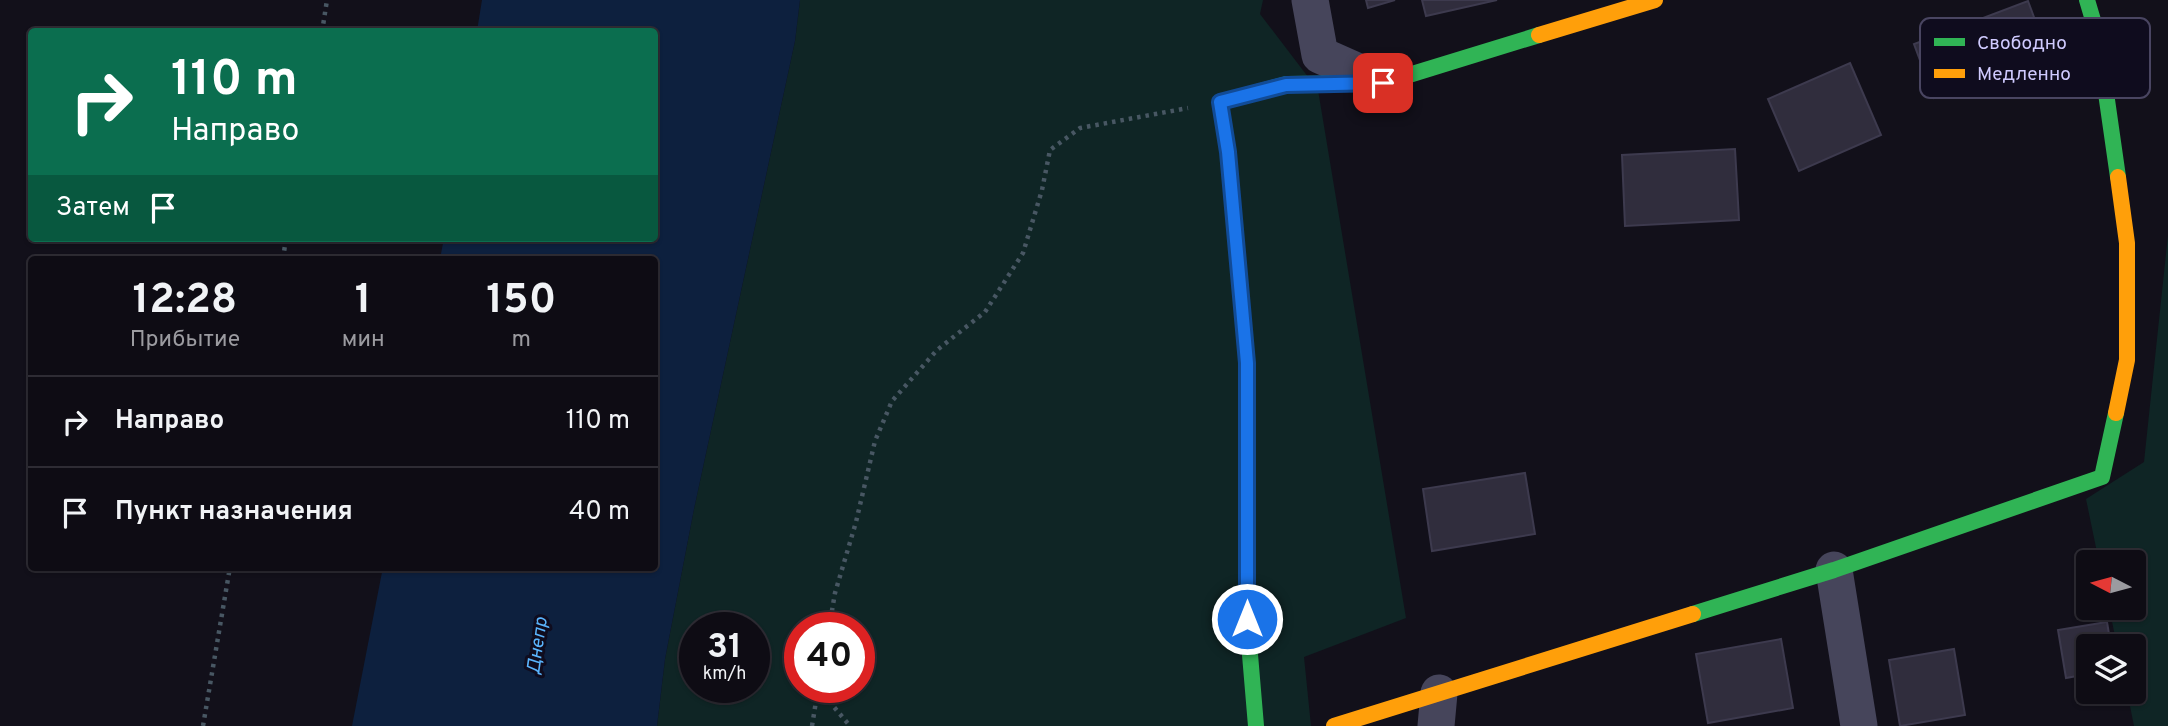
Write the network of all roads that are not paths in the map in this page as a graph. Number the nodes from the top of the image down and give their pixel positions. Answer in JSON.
{"nodes":[{"id":1,"x":1310,"y":0,"type":"edge"},
{"id":2,"x":1655,"y":0,"type":"edge"},
{"id":3,"x":2087,"y":0,"type":"edge"},
{"id":4,"x":2092,"y":18,"type":"edge"},
{"id":5,"x":1383,"y":83,"type":"junction"},
{"id":6,"x":2107,"y":98,"type":"edge"},
{"id":7,"x":1834,"y":570,"type":"junction"},
{"id":8,"x":1437,"y":710,"type":"edge"},
{"id":9,"x":1256,"y":726,"type":"edge"},
{"id":10,"x":1334,"y":726,"type":"edge"},
{"id":11,"x":1859,"y":726,"type":"edge"}],
"edges":[{"from":1,"to":5,"type":"street"},
{"from":2,"to":5,"type":"street"},
{"from":3,"to":4,"type":"street"},
{"from":5,"to":9,"type":"street"},
{"from":6,"to":7,"type":"street"},
{"from":7,"to":8,"type":"street"},
{"from":7,"to":11,"type":"street"},
{"from":8,"to":10,"type":"street"}]}
